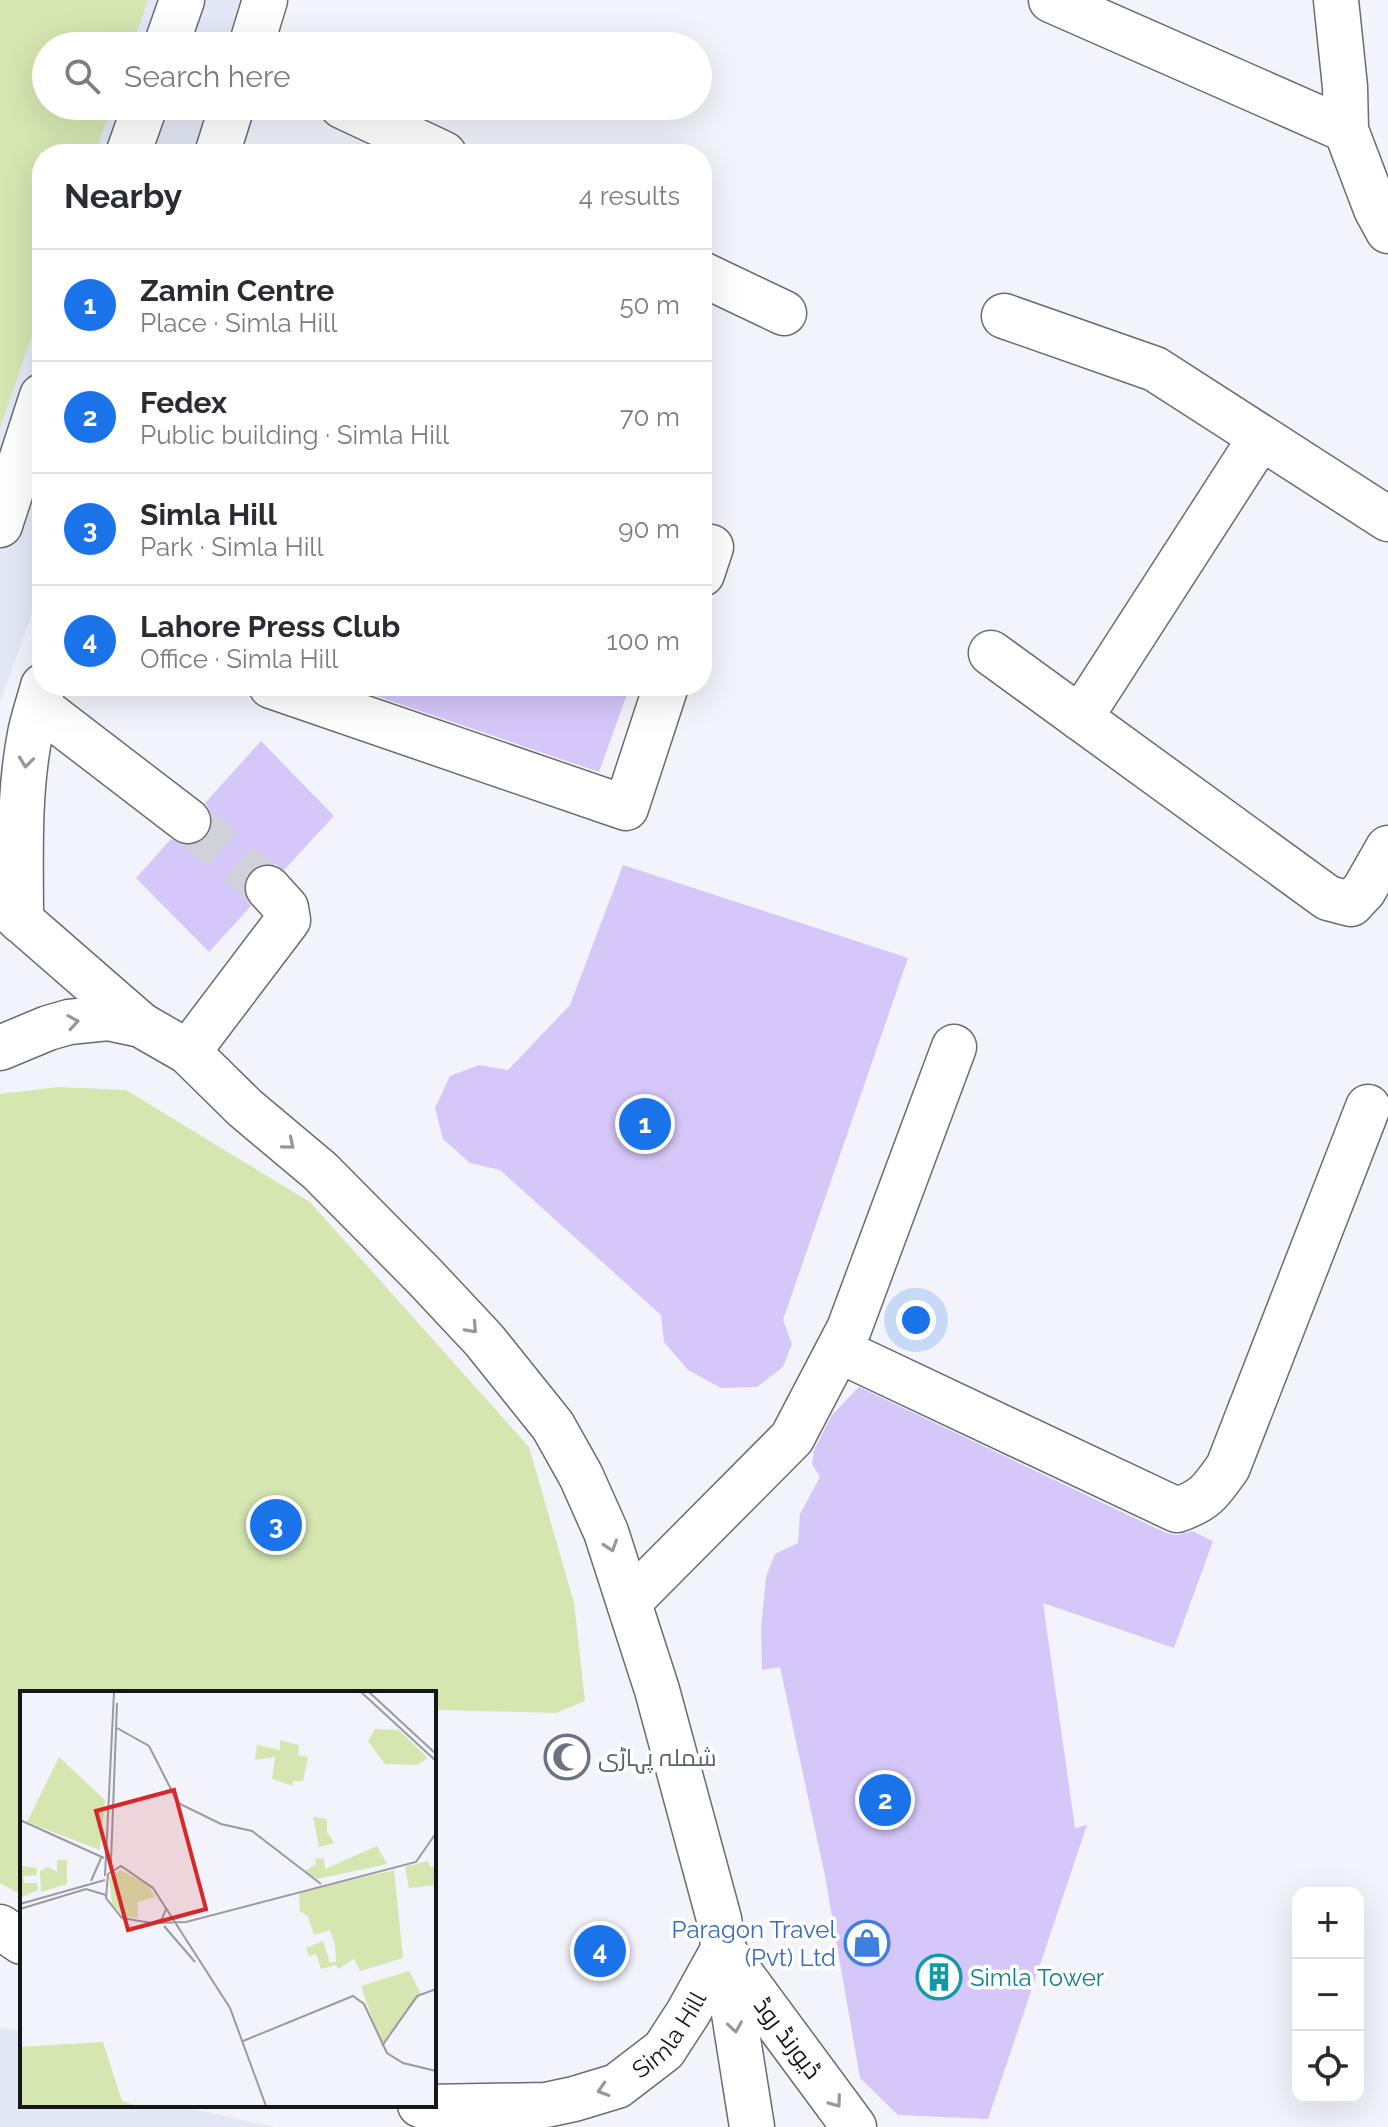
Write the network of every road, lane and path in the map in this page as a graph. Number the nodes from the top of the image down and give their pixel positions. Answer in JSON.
{"nodes":[{"id":1,"x":182,"y":0,"type":"edge"},
{"id":2,"x":265,"y":0,"type":"edge"},
{"id":3,"x":1051,"y":0,"type":"edge"},
{"id":4,"x":1336,"y":0,"type":"edge"},
{"id":5,"x":171,"y":32,"type":"edge"},
{"id":6,"x":255,"y":32,"type":"edge"},
{"id":7,"x":140,"y":120,"type":"edge"},
{"id":8,"x":228,"y":120,"type":"edge"},
{"id":9,"x":372,"y":120,"type":"edge"},
{"id":10,"x":132,"y":144,"type":"edge"},
{"id":11,"x":220,"y":144,"type":"edge"},
{"id":12,"x":423,"y":144,"type":"edge"},
{"id":13,"x":1363,"y":144,"type":"edge"},
{"id":14,"x":1388,"y":231,"type":"edge"},
{"id":15,"x":712,"y":279,"type":"edge"},
{"id":16,"x":784,"y":313,"type":"dead end"},
{"id":17,"x":1004,"y":316,"type":"dead end"},
{"id":18,"x":32,"y":427,"type":"edge"},
{"id":19,"x":1261,"y":437,"type":"junction"},
{"id":20,"x":1388,"y":519,"type":"edge"},
{"id":21,"x":0,"y":525,"type":"edge"},
{"id":22,"x":991,"y":653,"type":"dead end"},
{"id":23,"x":40,"y":696,"type":"edge"},
{"id":24,"x":300,"y":696,"type":"edge"},
{"id":25,"x":663,"y":696,"type":"edge"},
{"id":26,"x":1080,"y":718,"type":"junction"},
{"id":27,"x":188,"y":821,"type":"tunnel mouth"},
{"id":28,"x":1387,"y":851,"type":"edge"},
{"id":29,"x":268,"y":888,"type":"tunnel mouth"},
{"id":30,"x":11,"y":912,"type":"edge"},
{"id":31,"x":141,"y":1025,"type":"junction"},
{"id":32,"x":954,"y":1047,"type":"dead end"},
{"id":33,"x":0,"y":1048,"type":"edge"},
{"id":34,"x":188,"y":1052,"type":"junction"},
{"id":35,"x":1368,"y":1107,"type":"dead end"},
{"id":36,"x":838,"y":1350,"type":"junction"},
{"id":37,"x":629,"y":1602,"type":"junction"},
{"id":38,"x":0,"y":1927,"type":"edge"},
{"id":39,"x":20,"y":1941,"type":"edge"},
{"id":40,"x":723,"y":1950,"type":"junction"},
{"id":41,"x":436,"y":2106,"type":"edge"},
{"id":42,"x":425,"y":2107,"type":"edge"},
{"id":43,"x":469,"y":2127,"type":"edge"},
{"id":44,"x":752,"y":2127,"type":"edge"},
{"id":45,"x":854,"y":2127,"type":"edge"}],
"edges":[{"from":1,"to":5,"type":"main road"},
{"from":2,"to":6,"type":"main road"},
{"from":3,"to":13,"type":"main road"},
{"from":4,"to":13,"type":"main road"},
{"from":7,"to":10,"type":"main road"},
{"from":8,"to":11,"type":"main road"},
{"from":9,"to":12,"type":"main road"},
{"from":13,"to":14,"type":"main road"},
{"from":15,"to":16,"type":"main road"},
{"from":17,"to":19,"type":"main road"},
{"from":18,"to":21,"type":"main road"},
{"from":19,"to":20,"type":"main road"},
{"from":19,"to":26,"type":"main road"},
{"from":22,"to":26,"type":"main road"},
{"from":23,"to":27,"type":"main road"},
{"from":23,"to":30,"type":"main road","one_way":true},
{"from":24,"to":25,"type":"main road"},
{"from":26,"to":28,"type":"main road"},
{"from":29,"to":34,"type":"main road"},
{"from":30,"to":31,"type":"main road"},
{"from":33,"to":31,"type":"main road","one_way":true},
{"from":31,"to":34,"type":"main road"},
{"from":32,"to":36,"type":"main road"},
{"from":34,"to":37,"type":"main road","one_way":true},
{"from":35,"to":36,"type":"main road"},
{"from":36,"to":37,"type":"main road"},
{"from":37,"to":40,"type":"main road"},
{"from":38,"to":39,"type":"main road"},
{"from":40,"to":41,"type":"main road","name":"Simla Hill","one_way":true},
{"from":40,"to":44,"type":"main road","one_way":true},
{"from":40,"to":45,"type":"main road","name":"ڈیورنڈ روڈ","one_way":true},
{"from":42,"to":43,"type":"main road"}]}
